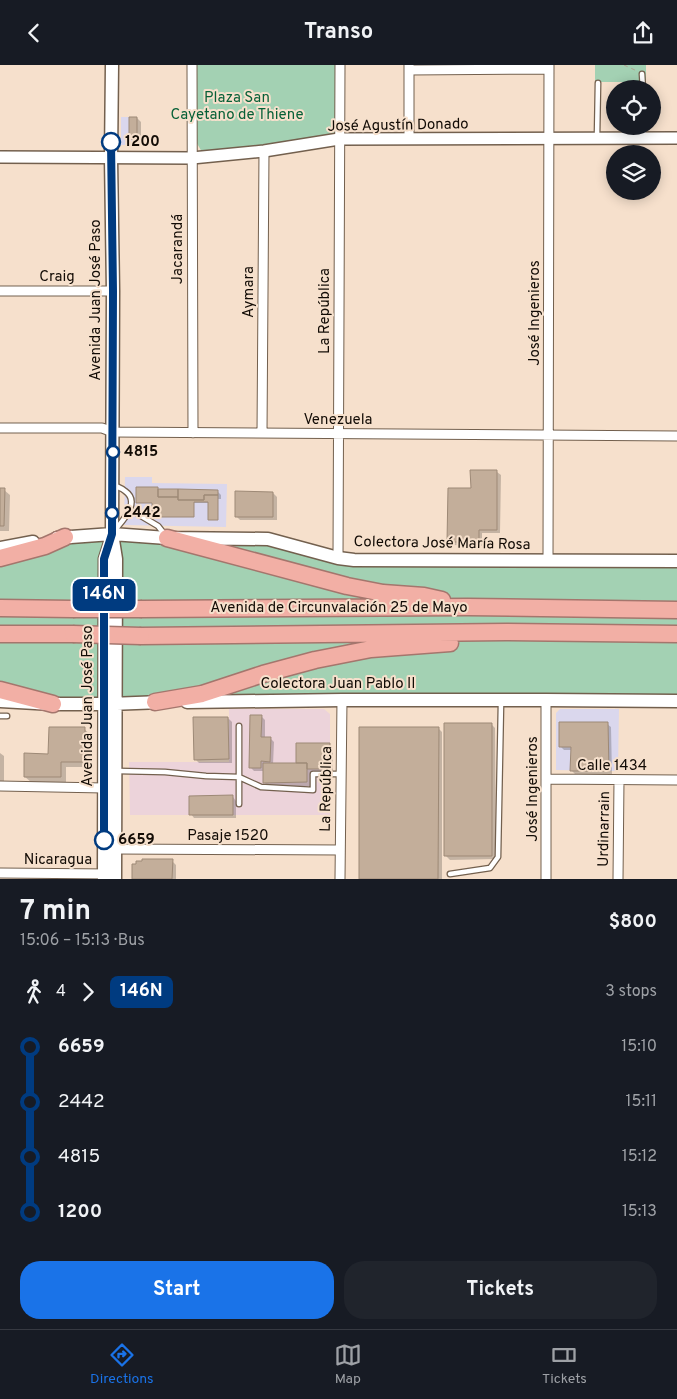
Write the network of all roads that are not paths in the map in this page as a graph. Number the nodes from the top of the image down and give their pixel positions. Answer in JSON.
{"nodes":[{"id":1,"x":112,"y":65,"type":"edge"},
{"id":2,"x":192,"y":65,"type":"edge"},
{"id":3,"x":340,"y":65,"type":"edge"},
{"id":4,"x":549,"y":67,"type":"edge"},
{"id":5,"x":409,"y":68,"type":"edge"},
{"id":6,"x":642,"y":73,"type":"road end"},
{"id":7,"x":642,"y":80,"type":"edge"},
{"id":8,"x":598,"y":83,"type":"dead end"},
{"id":9,"x":643,"y":135,"type":"edge"},
{"id":10,"x":677,"y":138,"type":"edge"},
{"id":11,"x":339,"y":139,"type":"junction"},
{"id":12,"x":410,"y":139,"type":"junction"},
{"id":13,"x":549,"y":139,"type":"junction"},
{"id":14,"x":597,"y":139,"type":"junction"},
{"id":15,"x":643,"y":139,"type":"junction"},
{"id":16,"x":264,"y":151,"type":"junction"},
{"id":17,"x":0,"y":157,"type":"edge"},
{"id":18,"x":111,"y":157,"type":"junction"},
{"id":19,"x":192,"y":158,"type":"junction"},
{"id":20,"x":0,"y":291,"type":"edge"},
{"id":21,"x":113,"y":291,"type":"junction"},
{"id":22,"x":0,"y":428,"type":"edge"},
{"id":23,"x":113,"y":432,"type":"junction"},
{"id":24,"x":193,"y":433,"type":"junction"},
{"id":25,"x":262,"y":433,"type":"junction"},
{"id":26,"x":338,"y":434,"type":"junction"},
{"id":27,"x":548,"y":435,"type":"junction"},
{"id":28,"x":677,"y":436,"type":"edge"},
{"id":29,"x":112,"y":484,"type":"junction"},
{"id":30,"x":131,"y":509,"type":"junction"},
{"id":31,"x":112,"y":534,"type":"junction"},
{"id":32,"x":64,"y":537,"type":"junction"},
{"id":33,"x":167,"y":538,"type":"junction"},
{"id":34,"x":0,"y":548,"type":"edge"},
{"id":35,"x":0,"y":558,"type":"edge"},
{"id":36,"x":338,"y":558,"type":"junction"},
{"id":37,"x":548,"y":561,"type":"junction"},
{"id":38,"x":677,"y":561,"type":"edge"},
{"id":39,"x":468,"y":607,"type":"junction"},
{"id":40,"x":0,"y":608,"type":"edge"},
{"id":41,"x":677,"y":610,"type":"edge"},
{"id":42,"x":506,"y":632,"type":"junction"},
{"id":43,"x":0,"y":634,"type":"edge"},
{"id":44,"x":677,"y":634,"type":"edge"},
{"id":45,"x":0,"y":690,"type":"edge"},
{"id":46,"x":342,"y":700,"type":"junction"},
{"id":47,"x":501,"y":700,"type":"junction"},
{"id":48,"x":546,"y":700,"type":"junction"},
{"id":49,"x":0,"y":701,"type":"edge"},
{"id":50,"x":677,"y":701,"type":"edge"},
{"id":51,"x":155,"y":702,"type":"junction"},
{"id":52,"x":53,"y":704,"type":"junction"},
{"id":53,"x":110,"y":704,"type":"junction"},
{"id":54,"x":0,"y":716,"type":"edge"},
{"id":55,"x":8,"y":716,"type":"dead end"},
{"id":56,"x":239,"y":726,"type":"dead end"},
{"id":57,"x":115,"y":771,"type":"junction"},
{"id":58,"x":341,"y":774,"type":"junction"},
{"id":59,"x":239,"y":777,"type":"junction"},
{"id":60,"x":546,"y":779,"type":"junction"},
{"id":61,"x":619,"y":780,"type":"junction"},
{"id":62,"x":677,"y":780,"type":"edge"},
{"id":63,"x":0,"y":786,"type":"edge"},
{"id":64,"x":104,"y":788,"type":"junction"},
{"id":65,"x":239,"y":804,"type":"dead end"},
{"id":66,"x":115,"y":849,"type":"junction"},
{"id":67,"x":340,"y":850,"type":"junction"},
{"id":68,"x":0,"y":873,"type":"edge"},
{"id":69,"x":450,"y":874,"type":"dead end"},
{"id":70,"x":109,"y":877,"type":"edge"},
{"id":71,"x":340,"y":879,"type":"edge"},
{"id":72,"x":546,"y":879,"type":"edge"},
{"id":73,"x":618,"y":879,"type":"edge"}],
"edges":[{"from":1,"to":18,"type":"main road","name":"Avenida Juan José Paso"},
{"from":2,"to":19,"type":"street","name":"Jacarandá"},
{"from":3,"to":11,"type":"street","name":"La República"},
{"from":4,"to":5,"type":"street"},
{"from":4,"to":13,"type":"street","name":"José Ingenieros"},
{"from":5,"to":12,"type":"street"},
{"from":6,"to":7,"type":"lane"},
{"from":8,"to":14,"type":"lane"},
{"from":9,"to":15,"type":"lane"},
{"from":10,"to":15,"type":"street","name":"José Agustín Donado"},
{"from":11,"to":12,"type":"street","name":"José Agustín Donado"},
{"from":11,"to":16,"type":"street","name":"José Agustín Donado"},
{"from":11,"to":26,"type":"street","name":"La República"},
{"from":12,"to":13,"type":"street","name":"José Agustín Donado"},
{"from":13,"to":14,"type":"street","name":"José Agustín Donado"},
{"from":13,"to":27,"type":"street","name":"José Ingenieros"},
{"from":14,"to":15,"type":"street","name":"José Agustín Donado"},
{"from":16,"to":19,"type":"street","name":"José Agustín Donado"},
{"from":16,"to":25,"type":"street","name":"Aymara"},
{"from":17,"to":18,"type":"street","name":"José Agustín Donado"},
{"from":18,"to":19,"type":"street","name":"José Agustín Donado"},
{"from":18,"to":21,"type":"main road","name":"Avenida Juan José Paso"},
{"from":19,"to":24,"type":"street","name":"Jacarandá"},
{"from":20,"to":21,"type":"street","name":"Craig"},
{"from":21,"to":23,"type":"main road","name":"Avenida Juan José Paso"},
{"from":22,"to":23,"type":"street","name":"Venezuela"},
{"from":23,"to":24,"type":"street","name":"Venezuela"},
{"from":23,"to":29,"type":"main road","name":"Avenida Juan José Paso"},
{"from":24,"to":25,"type":"street","name":"Venezuela"},
{"from":25,"to":26,"type":"street","name":"Venezuela"},
{"from":26,"to":27,"type":"street","name":"Venezuela"},
{"from":26,"to":36,"type":"street","name":"La República"},
{"from":27,"to":28,"type":"street","name":"Venezuela"},
{"from":27,"to":37,"type":"street","name":"José Ingenieros"},
{"from":29,"to":30,"type":"lane"},
{"from":29,"to":31,"type":"main road","name":"Avenida Juan José Paso"},
{"from":30,"to":31,"type":"lane"},
{"from":30,"to":33,"type":"lane"},
{"from":31,"to":32,"type":"main road","name":"Colectora José María Rosa"},
{"from":31,"to":33,"type":"main road","name":"Colectora José María Rosa"},
{"from":31,"to":53,"type":"main road","name":"Avenida Juan José Paso"},
{"from":32,"to":34,"type":"main road","name":"Colectora José María Rosa"},
{"from":32,"to":35,"type":"highway"},
{"from":33,"to":36,"type":"main road","name":"Colectora José María Rosa"},
{"from":33,"to":39,"type":"highway"},
{"from":36,"to":37,"type":"main road","name":"Colectora José María Rosa"},
{"from":37,"to":38,"type":"main road","name":"Colectora José María Rosa"},
{"from":39,"to":40,"type":"highway","name":"Avenida de Circunvalación 25 de Mayo","bridge":true},
{"from":39,"to":41,"type":"highway","name":"Avenida de Circunvalación 25 de Mayo"},
{"from":42,"to":43,"type":"highway","name":"Avenida de Circunvalación 25 de Mayo","bridge":true},
{"from":42,"to":44,"type":"highway","name":"Avenida de Circunvalación 25 de Mayo"},
{"from":42,"to":51,"type":"highway"},
{"from":45,"to":52,"type":"highway"},
{"from":46,"to":47,"type":"main road","name":"Colectora Juan Pablo II"},
{"from":46,"to":51,"type":"main road","name":"Colectora Juan Pablo II"},
{"from":46,"to":58,"type":"street","name":"La República"},
{"from":47,"to":48,"type":"main road","name":"Colectora Juan Pablo II"},
{"from":47,"to":69,"type":"lane"},
{"from":48,"to":50,"type":"main road","name":"Colectora Juan Pablo II"},
{"from":48,"to":60,"type":"street","name":"José Ingenieros"},
{"from":49,"to":52,"type":"main road","name":"Colectora Juan Pablo II"},
{"from":51,"to":53,"type":"main road","name":"Colectora Juan Pablo II"},
{"from":52,"to":53,"type":"main road","name":"Colectora Juan Pablo II"},
{"from":53,"to":57,"type":"main road","name":"Avenida Juan José Paso"},
{"from":53,"to":64,"type":"main road","name":"Avenida Juan José Paso"},
{"from":54,"to":55,"type":"lane"},
{"from":56,"to":59,"type":"lane"},
{"from":57,"to":59,"type":"lane"},
{"from":57,"to":66,"type":"main road","name":"Avenida Juan José Paso"},
{"from":58,"to":59,"type":"lane"},
{"from":58,"to":67,"type":"street","name":"La República"},
{"from":59,"to":65,"type":"lane"},
{"from":60,"to":61,"type":"street","name":"Calle 1434"},
{"from":60,"to":72,"type":"street","name":"José Ingenieros"},
{"from":61,"to":62,"type":"street","name":"Calle 1434"},
{"from":61,"to":73,"type":"street","name":"Urdinarrain"},
{"from":63,"to":64,"type":"street"},
{"from":64,"to":70,"type":"main road","name":"Avenida Juan José Paso"},
{"from":66,"to":67,"type":"street","name":"Pasaje 1520"},
{"from":66,"to":70,"type":"main road","name":"Avenida Juan José Paso"},
{"from":67,"to":71,"type":"street","name":"La República"},
{"from":68,"to":70,"type":"street","name":"Nicaragua"}]}
